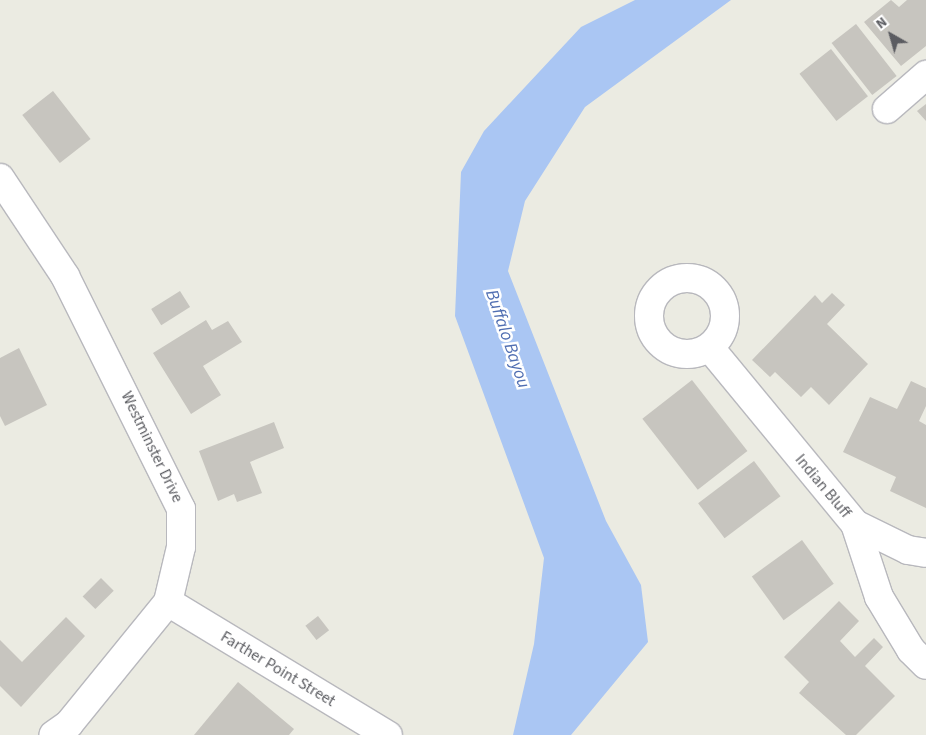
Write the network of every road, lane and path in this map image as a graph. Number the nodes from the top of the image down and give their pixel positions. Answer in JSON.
{"nodes":[{"id":1,"x":926,"y":75,"type":"edge"},
{"id":2,"x":887,"y":109,"type":"dead end"},
{"id":3,"x":0,"y":178,"type":"edge"},
{"id":4,"x":710,"y":348,"type":"dead end"},
{"id":5,"x":854,"y":524,"type":"junction"},
{"id":6,"x":926,"y":553,"type":"edge"},
{"id":7,"x":168,"y":602,"type":"junction"},
{"id":8,"x":926,"y":665,"type":"edge"},
{"id":9,"x":53,"y":735,"type":"edge"},
{"id":10,"x":388,"y":735,"type":"edge"}],
"edges":[{"from":1,"to":2,"type":"street"},
{"from":3,"to":7,"type":"street","name":"Westminster Drive"},
{"from":4,"to":5,"type":"street","name":"Indian Bluff"},
{"from":5,"to":6,"type":"street"},
{"from":5,"to":8,"type":"street","name":"Indian Bluff"},
{"from":7,"to":9,"type":"street","name":"Westminster Drive"},
{"from":7,"to":10,"type":"street","name":"Farther Point Street"}]}
